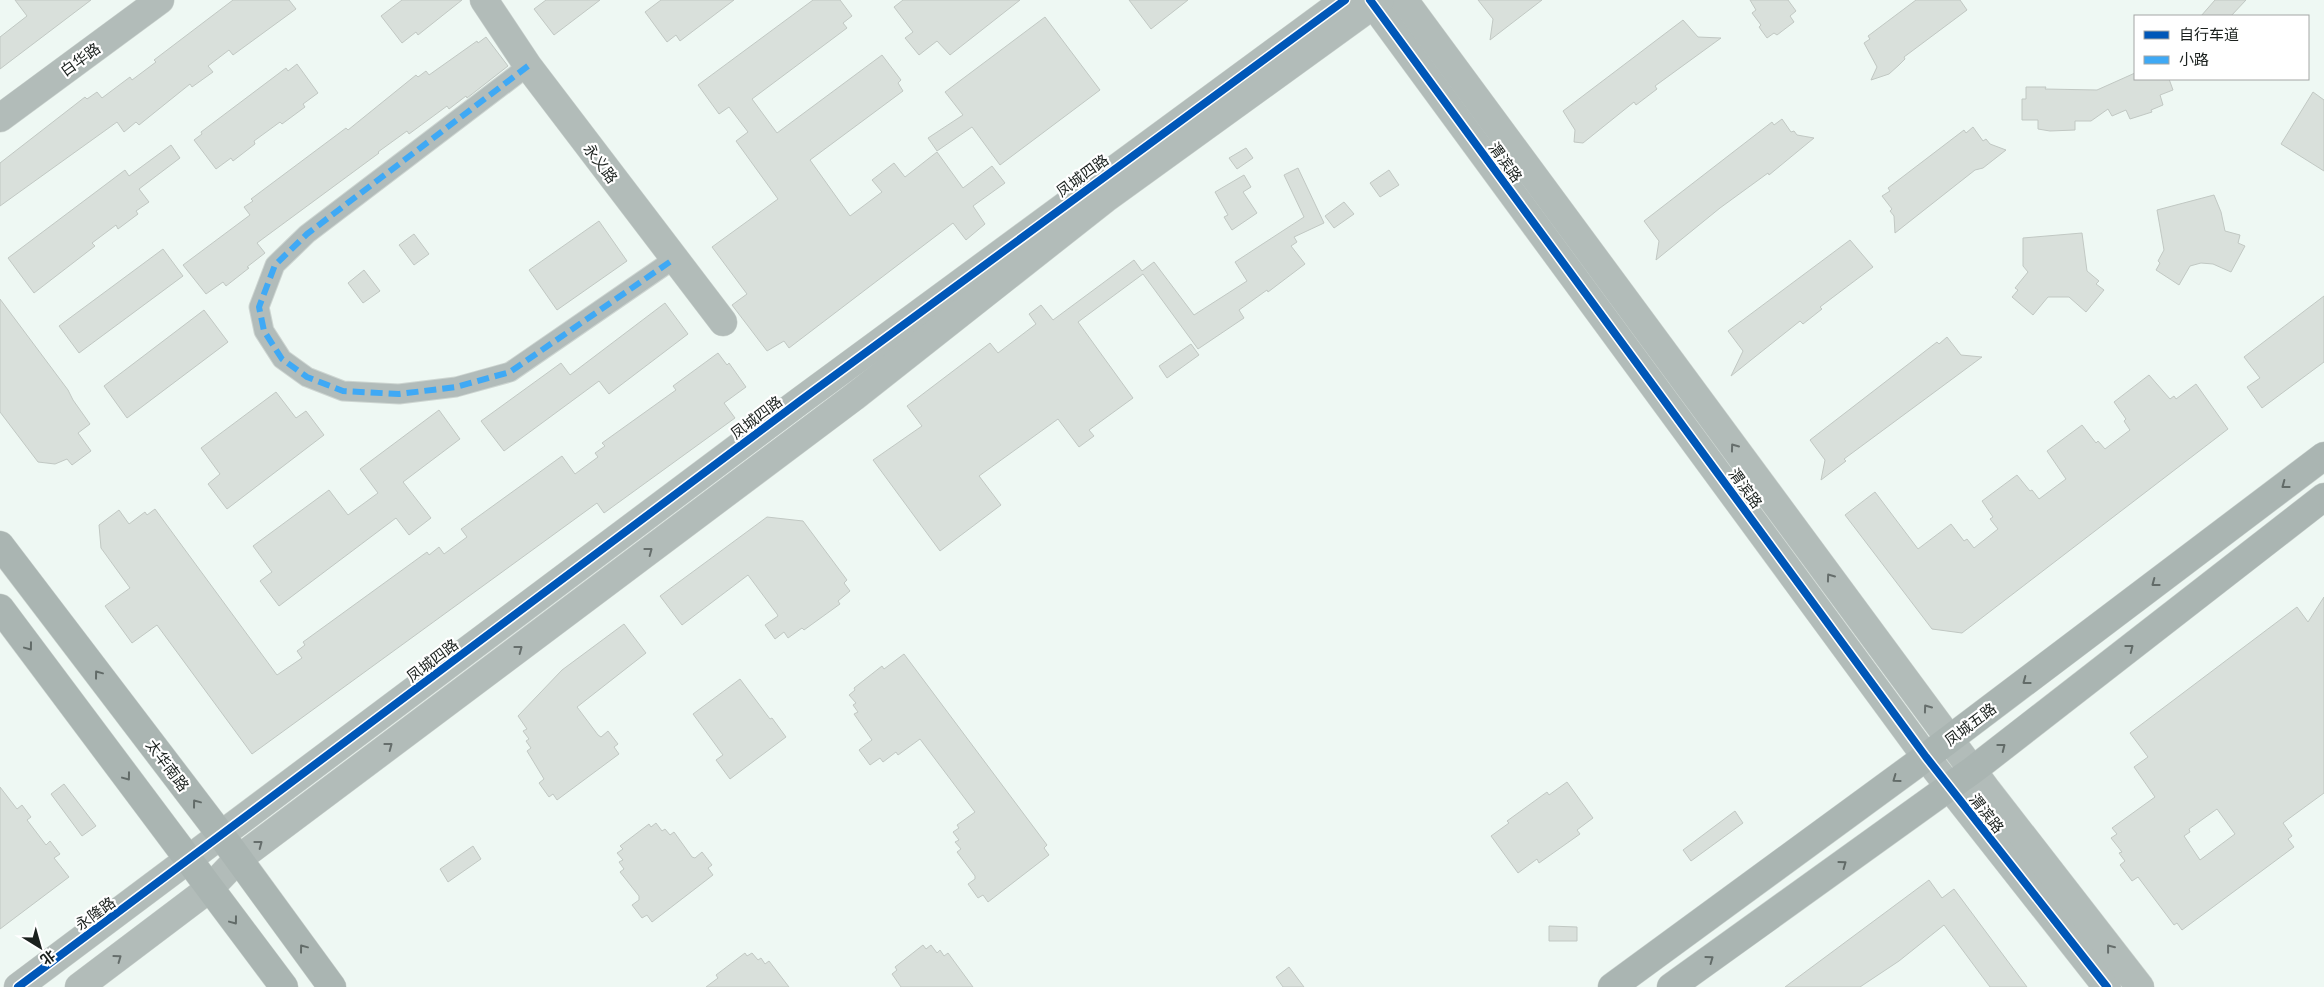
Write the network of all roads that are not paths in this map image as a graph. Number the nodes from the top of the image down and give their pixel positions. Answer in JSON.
{"nodes":[{"id":1,"x":160,"y":0,"type":"edge"},
{"id":2,"x":484,"y":0,"type":"edge"},
{"id":3,"x":1344,"y":0,"type":"edge"},
{"id":4,"x":1404,"y":0,"type":"edge"},
{"id":5,"x":1375,"y":2,"type":"edge"},
{"id":6,"x":528,"y":66,"type":"junction"},
{"id":7,"x":0,"y":118,"type":"edge"},
{"id":8,"x":674,"y":259,"type":"junction"},
{"id":9,"x":723,"y":322,"type":"dead end"},
{"id":10,"x":2324,"y":456,"type":"edge"},
{"id":11,"x":2324,"y":497,"type":"edge"},
{"id":12,"x":0,"y":546,"type":"edge"},
{"id":13,"x":0,"y":608,"type":"edge"},
{"id":14,"x":1950,"y":739,"type":"junction"},
{"id":15,"x":1926,"y":756,"type":"junction"},
{"id":16,"x":1973,"y":770,"type":"junction"},
{"id":17,"x":1950,"y":787,"type":"junction"},
{"id":18,"x":221,"y":835,"type":"junction"},
{"id":19,"x":237,"y":860,"type":"junction"},
{"id":20,"x":189,"y":861,"type":"junction"},
{"id":21,"x":210,"y":888,"type":"junction"},
{"id":22,"x":18,"y":987,"type":"edge"},
{"id":23,"x":79,"y":987,"type":"edge"},
{"id":24,"x":284,"y":987,"type":"edge"},
{"id":25,"x":332,"y":987,"type":"edge"},
{"id":26,"x":1612,"y":987,"type":"edge"},
{"id":27,"x":1671,"y":987,"type":"edge"},
{"id":28,"x":2107,"y":987,"type":"edge"},
{"id":29,"x":2140,"y":987,"type":"edge"}],
"edges":[{"from":1,"to":7,"type":"street","name":"白华路"},
{"from":2,"to":6,"type":"street","name":"永义路"},
{"from":3,"to":18,"type":"street","name":"凤城四路"},
{"from":14,"to":4,"type":"street","name":"渭滨路","one_way":true},
{"from":5,"to":15,"type":"street","name":"渭滨路"},
{"from":19,"to":5,"type":"street","one_way":true},
{"from":6,"to":8,"type":"street","name":"永义路"},
{"from":6,"to":8,"type":"street"},
{"from":8,"to":9,"type":"street","name":"永义路"},
{"from":10,"to":14,"type":"main road","name":"凤城五路","one_way":true},
{"from":16,"to":11,"type":"main road","one_way":true},
{"from":18,"to":12,"type":"main road","name":"太华南路","one_way":true},
{"from":13,"to":20,"type":"main road","one_way":true},
{"from":14,"to":15,"type":"main road","name":"凤城五路"},
{"from":14,"to":16,"type":"street","name":"渭滨路"},
{"from":15,"to":17,"type":"street","name":"渭滨路"},
{"from":15,"to":26,"type":"main road","name":"凤城五路","one_way":true},
{"from":16,"to":17,"type":"main road"},
{"from":29,"to":16,"type":"street","name":"渭滨路","one_way":true},
{"from":27,"to":17,"type":"main road","one_way":true},
{"from":17,"to":28,"type":"street","name":"渭滨路"},
{"from":18,"to":19,"type":"main road","name":"太华南路"},
{"from":18,"to":20,"type":"street","name":"凤城四路"},
{"from":19,"to":21,"type":"street"},
{"from":25,"to":19,"type":"main road","name":"太华南路","one_way":true},
{"from":20,"to":21,"type":"main road"},
{"from":20,"to":22,"type":"street","name":"永隆路"},
{"from":23,"to":21,"type":"street","one_way":true},
{"from":21,"to":24,"type":"main road","one_way":true}]}
